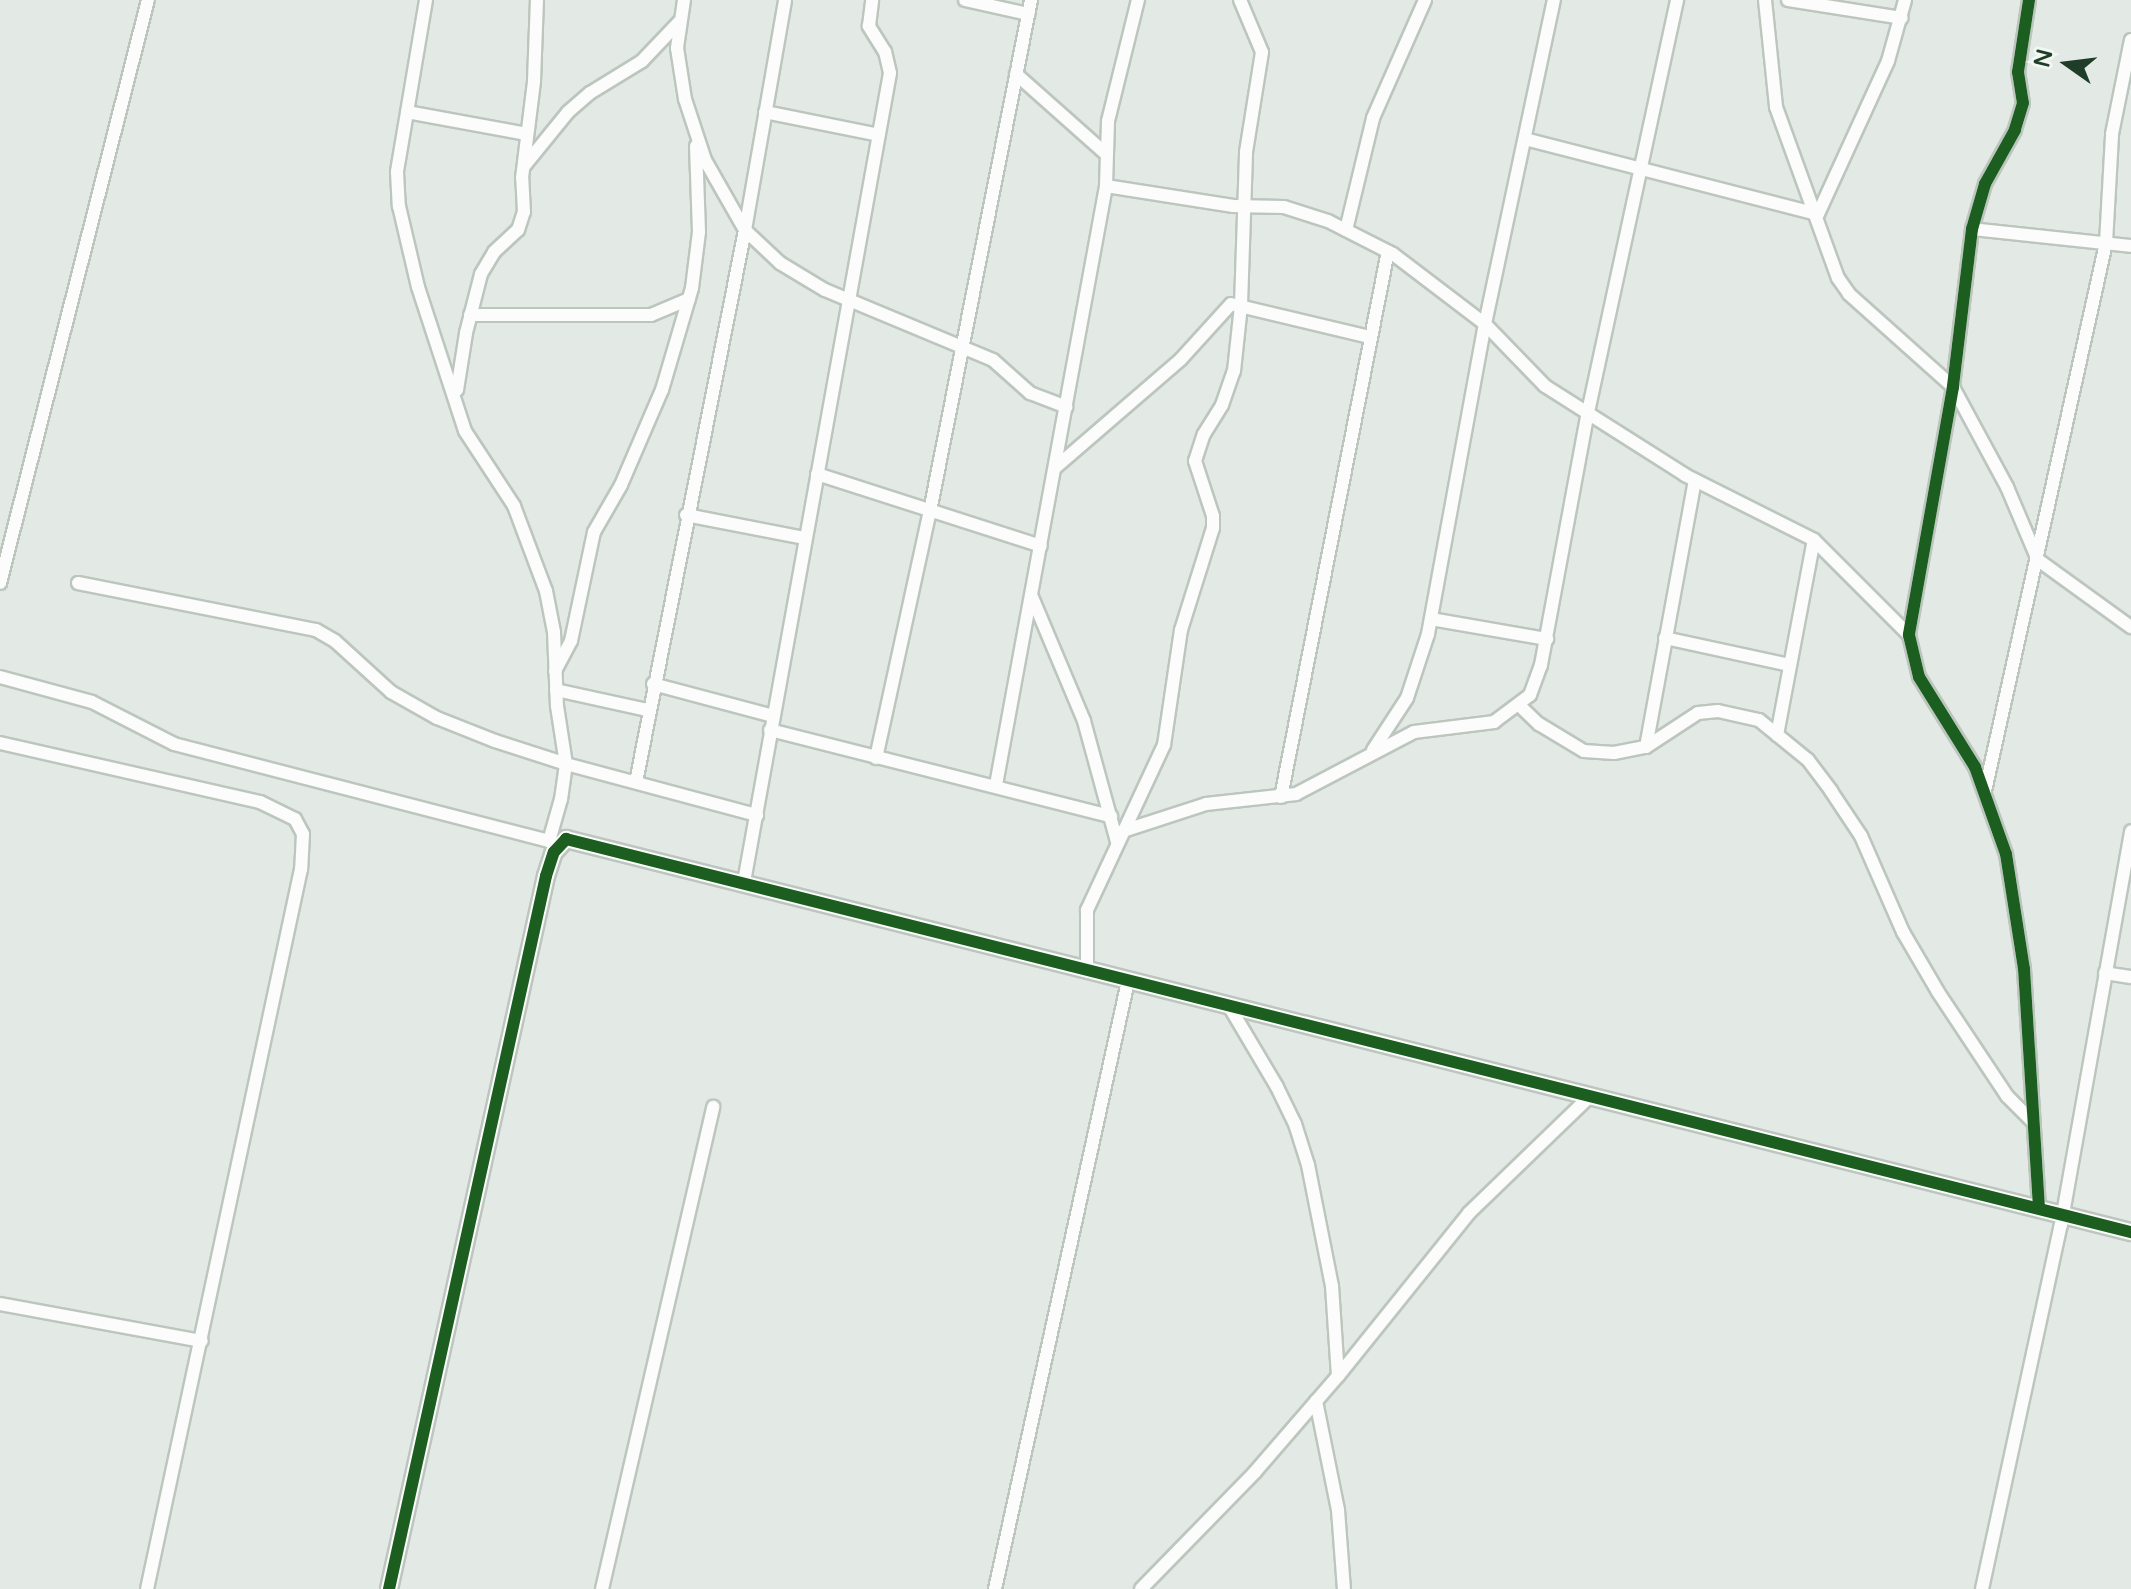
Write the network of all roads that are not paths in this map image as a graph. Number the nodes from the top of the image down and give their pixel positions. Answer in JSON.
{"nodes":[{"id":1,"x":148,"y":0,"type":"edge"},
{"id":2,"x":426,"y":0,"type":"edge"},
{"id":3,"x":537,"y":0,"type":"edge"},
{"id":4,"x":684,"y":0,"type":"edge"},
{"id":5,"x":785,"y":0,"type":"edge"},
{"id":6,"x":872,"y":0,"type":"edge"},
{"id":7,"x":965,"y":0,"type":"edge"},
{"id":8,"x":1031,"y":0,"type":"edge"},
{"id":9,"x":1138,"y":0,"type":"edge"},
{"id":10,"x":1240,"y":0,"type":"edge"},
{"id":11,"x":1425,"y":0,"type":"edge"},
{"id":12,"x":1554,"y":0,"type":"edge"},
{"id":13,"x":1677,"y":0,"type":"edge"},
{"id":14,"x":1765,"y":0,"type":"edge"},
{"id":15,"x":1788,"y":0,"type":"edge"},
{"id":16,"x":1905,"y":0,"type":"edge"},
{"id":17,"x":2029,"y":0,"type":"edge"},
{"id":18,"x":1028,"y":14,"type":"junction"},
{"id":19,"x":1902,"y":18,"type":"junction"},
{"id":20,"x":679,"y":22,"type":"junction"},
{"id":21,"x":2131,"y":40,"type":"edge"},
{"id":22,"x":2128,"y":65,"type":"edge"},
{"id":23,"x":1016,"y":74,"type":"junction"},
{"id":24,"x":407,"y":112,"type":"junction"},
{"id":25,"x":765,"y":112,"type":"junction"},
{"id":26,"x":527,"y":134,"type":"junction"},
{"id":27,"x":696,"y":134,"type":"junction"},
{"id":28,"x":879,"y":135,"type":"junction"},
{"id":29,"x":1525,"y":139,"type":"junction"},
{"id":30,"x":1105,"y":153,"type":"junction"},
{"id":31,"x":523,"y":169,"type":"junction"},
{"id":32,"x":1642,"y":170,"type":"junction"},
{"id":33,"x":1106,"y":186,"type":"junction"},
{"id":34,"x":1243,"y":207,"type":"junction"},
{"id":35,"x":1818,"y":214,"type":"junction"},
{"id":36,"x":1972,"y":229,"type":"junction"},
{"id":37,"x":745,"y":230,"type":"junction"},
{"id":38,"x":1346,"y":230,"type":"junction"},
{"id":39,"x":2106,"y":243,"type":"junction"},
{"id":40,"x":2131,"y":246,"type":"edge"},
{"id":41,"x":1388,"y":251,"type":"junction"},
{"id":42,"x":689,"y":299,"type":"junction"},
{"id":43,"x":850,"y":302,"type":"junction"},
{"id":44,"x":1241,"y":305,"type":"junction"},
{"id":45,"x":470,"y":315,"type":"junction"},
{"id":46,"x":1485,"y":324,"type":"junction"},
{"id":47,"x":1369,"y":337,"type":"junction"},
{"id":48,"x":962,"y":348,"type":"junction"},
{"id":49,"x":1953,"y":387,"type":"junction"},
{"id":50,"x":457,"y":401,"type":"junction"},
{"id":51,"x":1066,"y":407,"type":"junction"},
{"id":52,"x":1588,"y":412,"type":"junction"},
{"id":53,"x":1056,"y":467,"type":"junction"},
{"id":54,"x":817,"y":474,"type":"junction"},
{"id":55,"x":1695,"y":480,"type":"junction"},
{"id":56,"x":930,"y":511,"type":"junction"},
{"id":57,"x":686,"y":515,"type":"junction"},
{"id":58,"x":804,"y":538,"type":"junction"},
{"id":59,"x":1814,"y":540,"type":"junction"},
{"id":60,"x":1041,"y":546,"type":"junction"},
{"id":61,"x":2038,"y":560,"type":"junction"},
{"id":62,"x":0,"y":583,"type":"edge"},
{"id":63,"x":78,"y":583,"type":"dead end"},
{"id":64,"x":1032,"y":595,"type":"junction"},
{"id":65,"x":1431,"y":619,"type":"junction"},
{"id":66,"x":2131,"y":627,"type":"edge"},
{"id":67,"x":1909,"y":635,"type":"junction"},
{"id":68,"x":1665,"y":638,"type":"junction"},
{"id":69,"x":1547,"y":639,"type":"junction"},
{"id":70,"x":1790,"y":665,"type":"junction"},
{"id":71,"x":555,"y":671,"type":"junction"},
{"id":72,"x":0,"y":677,"type":"edge"},
{"id":73,"x":653,"y":684,"type":"junction"},
{"id":74,"x":556,"y":690,"type":"junction"},
{"id":75,"x":1519,"y":705,"type":"junction"},
{"id":76,"x":648,"y":710,"type":"junction"},
{"id":77,"x":773,"y":716,"type":"junction"},
{"id":78,"x":770,"y":730,"type":"junction"},
{"id":79,"x":1777,"y":735,"type":"junction"},
{"id":80,"x":0,"y":743,"type":"edge"},
{"id":81,"x":1646,"y":747,"type":"junction"},
{"id":82,"x":876,"y":758,"type":"junction"},
{"id":83,"x":1367,"y":758,"type":"junction"},
{"id":84,"x":566,"y":764,"type":"junction"},
{"id":85,"x":636,"y":782,"type":"junction"},
{"id":86,"x":996,"y":785,"type":"junction"},
{"id":87,"x":1985,"y":791,"type":"junction"},
{"id":88,"x":1281,"y":797,"type":"junction"},
{"id":89,"x":757,"y":815,"type":"junction"},
{"id":90,"x":1111,"y":816,"type":"junction"},
{"id":91,"x":2131,"y":831,"type":"edge"},
{"id":92,"x":1120,"y":837,"type":"junction"},
{"id":93,"x":554,"y":842,"type":"junction"},
{"id":94,"x":744,"y":882,"type":"junction"},
{"id":95,"x":1087,"y":970,"type":"junction"},
{"id":96,"x":2105,"y":973,"type":"junction"},
{"id":97,"x":2131,"y":977,"type":"edge"},
{"id":98,"x":1128,"y":981,"type":"junction"},
{"id":99,"x":1229,"y":1006,"type":"junction"},
{"id":100,"x":1589,"y":1097,"type":"junction"},
{"id":101,"x":713,"y":1107,"type":"dead end"},
{"id":102,"x":2032,"y":1121,"type":"junction"},
{"id":103,"x":2039,"y":1208,"type":"junction"},
{"id":104,"x":2063,"y":1214,"type":"junction"},
{"id":105,"x":2131,"y":1232,"type":"edge"},
{"id":106,"x":0,"y":1304,"type":"edge"},
{"id":107,"x":202,"y":1341,"type":"junction"},
{"id":108,"x":1338,"y":1376,"type":"junction"},
{"id":109,"x":1316,"y":1401,"type":"junction"},
{"id":110,"x":147,"y":1589,"type":"edge"},
{"id":111,"x":389,"y":1589,"type":"edge"},
{"id":112,"x":602,"y":1589,"type":"edge"},
{"id":113,"x":995,"y":1589,"type":"edge"},
{"id":114,"x":1141,"y":1589,"type":"edge"},
{"id":115,"x":1344,"y":1589,"type":"edge"},
{"id":116,"x":1982,"y":1589,"type":"edge"}],
"edges":[{"from":1,"to":62,"type":"street"},
{"from":2,"to":24,"type":"street"},
{"from":3,"to":26,"type":"street"},
{"from":4,"to":20,"type":"street"},
{"from":5,"to":25,"type":"street"},
{"from":6,"to":28,"type":"street"},
{"from":7,"to":18,"type":"street"},
{"from":8,"to":18,"type":"street"},
{"from":9,"to":30,"type":"street"},
{"from":10,"to":34,"type":"street"},
{"from":11,"to":38,"type":"street"},
{"from":12,"to":29,"type":"street"},
{"from":13,"to":32,"type":"street"},
{"from":14,"to":35,"type":"street"},
{"from":15,"to":19,"type":"street"},
{"from":16,"to":19,"type":"street"},
{"from":17,"to":36,"type":"street"},
{"from":18,"to":23,"type":"street"},
{"from":19,"to":35,"type":"street"},
{"from":20,"to":27,"type":"street"},
{"from":20,"to":31,"type":"street"},
{"from":21,"to":22,"type":"street"},
{"from":22,"to":39,"type":"street"},
{"from":23,"to":30,"type":"street"},
{"from":23,"to":48,"type":"street"},
{"from":24,"to":26,"type":"street"},
{"from":24,"to":50,"type":"street"},
{"from":25,"to":28,"type":"street"},
{"from":25,"to":37,"type":"street"},
{"from":26,"to":31,"type":"street"},
{"from":27,"to":37,"type":"street"},
{"from":27,"to":42,"type":"street"},
{"from":28,"to":43,"type":"street"},
{"from":29,"to":32,"type":"street"},
{"from":29,"to":46,"type":"street"},
{"from":30,"to":33,"type":"street"},
{"from":31,"to":45,"type":"street"},
{"from":32,"to":35,"type":"street"},
{"from":32,"to":52,"type":"street"},
{"from":33,"to":34,"type":"street"},
{"from":33,"to":51,"type":"street"},
{"from":34,"to":38,"type":"street"},
{"from":34,"to":44,"type":"street"},
{"from":35,"to":49,"type":"street"},
{"from":36,"to":39,"type":"street"},
{"from":36,"to":49,"type":"street"},
{"from":37,"to":43,"type":"street"},
{"from":37,"to":57,"type":"street"},
{"from":38,"to":41,"type":"street"},
{"from":39,"to":40,"type":"street"},
{"from":39,"to":61,"type":"street"},
{"from":41,"to":46,"type":"street"},
{"from":41,"to":47,"type":"street"},
{"from":42,"to":45,"type":"street"},
{"from":42,"to":71,"type":"street"},
{"from":43,"to":48,"type":"street"},
{"from":43,"to":54,"type":"street"},
{"from":44,"to":47,"type":"street"},
{"from":44,"to":53,"type":"street"},
{"from":44,"to":92,"type":"street"},
{"from":45,"to":50,"type":"street"},
{"from":46,"to":52,"type":"street"},
{"from":46,"to":65,"type":"street"},
{"from":47,"to":88,"type":"street"},
{"from":48,"to":51,"type":"street"},
{"from":48,"to":56,"type":"street"},
{"from":49,"to":61,"type":"street"},
{"from":49,"to":67,"type":"street"},
{"from":50,"to":71,"type":"street"},
{"from":51,"to":53,"type":"street"},
{"from":52,"to":55,"type":"street"},
{"from":52,"to":69,"type":"street"},
{"from":53,"to":60,"type":"street"},
{"from":54,"to":56,"type":"street"},
{"from":54,"to":58,"type":"street"},
{"from":55,"to":59,"type":"street"},
{"from":55,"to":68,"type":"street"},
{"from":56,"to":60,"type":"street"},
{"from":56,"to":82,"type":"street"},
{"from":57,"to":58,"type":"street"},
{"from":57,"to":73,"type":"street"},
{"from":58,"to":77,"type":"street"},
{"from":59,"to":67,"type":"street"},
{"from":59,"to":70,"type":"street"},
{"from":60,"to":64,"type":"street"},
{"from":61,"to":66,"type":"street"},
{"from":61,"to":87,"type":"street"},
{"from":63,"to":84,"type":"street"},
{"from":64,"to":86,"type":"street"},
{"from":64,"to":90,"type":"street"},
{"from":65,"to":69,"type":"street"},
{"from":65,"to":83,"type":"street"},
{"from":67,"to":87,"type":"street"},
{"from":68,"to":70,"type":"street"},
{"from":68,"to":81,"type":"street"},
{"from":69,"to":75,"type":"street"},
{"from":70,"to":79,"type":"street"},
{"from":71,"to":74,"type":"street"},
{"from":72,"to":93,"type":"street"},
{"from":73,"to":76,"type":"street"},
{"from":73,"to":77,"type":"street"},
{"from":74,"to":76,"type":"street"},
{"from":74,"to":84,"type":"street"},
{"from":75,"to":81,"type":"street"},
{"from":75,"to":83,"type":"street"},
{"from":76,"to":85,"type":"street"},
{"from":77,"to":78,"type":"street"},
{"from":78,"to":82,"type":"street"},
{"from":78,"to":89,"type":"street"},
{"from":79,"to":81,"type":"street"},
{"from":79,"to":102,"type":"street"},
{"from":80,"to":107,"type":"street"},
{"from":82,"to":86,"type":"street"},
{"from":83,"to":88,"type":"street"},
{"from":84,"to":85,"type":"street"},
{"from":84,"to":93,"type":"street"},
{"from":85,"to":89,"type":"street"},
{"from":86,"to":90,"type":"street"},
{"from":87,"to":102,"type":"street"},
{"from":88,"to":92,"type":"street"},
{"from":89,"to":94,"type":"street"},
{"from":90,"to":92,"type":"street"},
{"from":91,"to":96,"type":"street"},
{"from":92,"to":95,"type":"street"},
{"from":93,"to":94,"type":"street"},
{"from":93,"to":111,"type":"street"},
{"from":94,"to":95,"type":"street"},
{"from":95,"to":98,"type":"street"},
{"from":96,"to":97,"type":"street"},
{"from":96,"to":104,"type":"street"},
{"from":98,"to":99,"type":"street"},
{"from":98,"to":113,"type":"street"},
{"from":99,"to":100,"type":"street"},
{"from":99,"to":108,"type":"street"},
{"from":100,"to":103,"type":"street"},
{"from":100,"to":108,"type":"street"},
{"from":101,"to":112,"type":"street"},
{"from":102,"to":103,"type":"street"},
{"from":103,"to":104,"type":"street"},
{"from":104,"to":105,"type":"street"},
{"from":104,"to":116,"type":"street"},
{"from":106,"to":107,"type":"street"},
{"from":107,"to":110,"type":"street"},
{"from":108,"to":109,"type":"street"},
{"from":109,"to":114,"type":"street"},
{"from":109,"to":115,"type":"street"}]}
